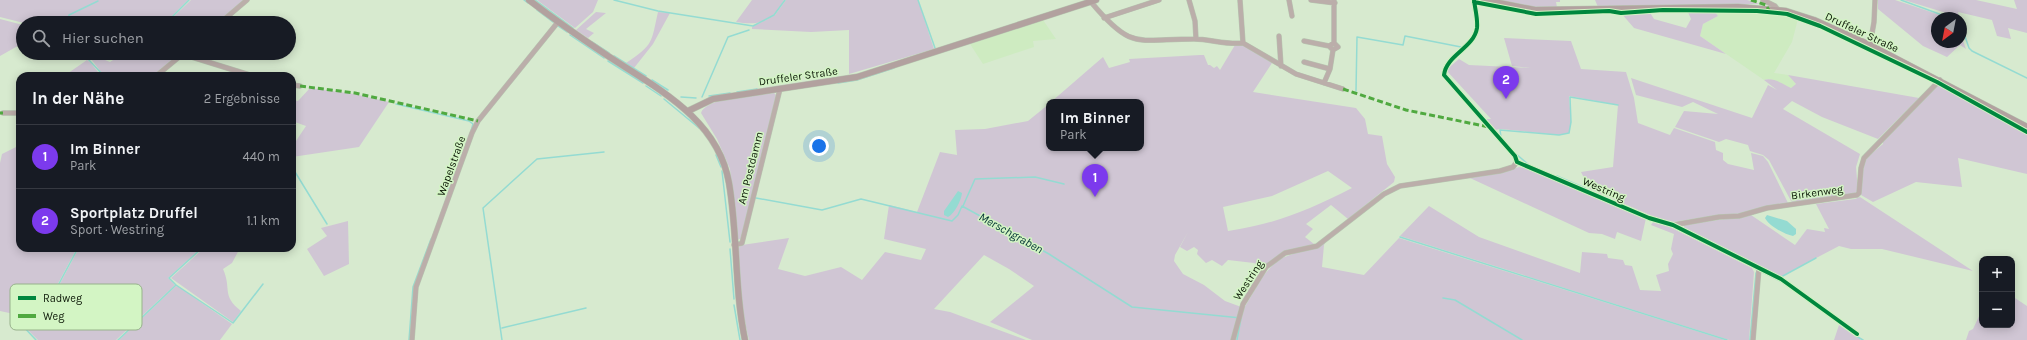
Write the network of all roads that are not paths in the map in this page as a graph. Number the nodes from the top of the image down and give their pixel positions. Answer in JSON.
{"nodes":[{"id":1,"x":247,"y":0,"type":"edge"},
{"id":2,"x":529,"y":0,"type":"edge"},
{"id":3,"x":1159,"y":0,"type":"edge"},
{"id":4,"x":1189,"y":0,"type":"edge"},
{"id":5,"x":1240,"y":0,"type":"edge"},
{"id":6,"x":1289,"y":0,"type":"edge"},
{"id":7,"x":1311,"y":0,"type":"edge"},
{"id":8,"x":1474,"y":0,"type":"edge"},
{"id":9,"x":1484,"y":0,"type":"edge"},
{"id":10,"x":1763,"y":0,"type":"edge"},
{"id":11,"x":1876,"y":0,"type":"edge"},
{"id":12,"x":1093,"y":1,"type":"edge"},
{"id":13,"x":1334,"y":1,"type":"edge"},
{"id":14,"x":1778,"y":10,"type":"junction"},
{"id":15,"x":228,"y":16,"type":"edge"},
{"id":16,"x":1292,"y":16,"type":"dead end"},
{"id":17,"x":1104,"y":18,"type":"junction"},
{"id":18,"x":558,"y":22,"type":"junction"},
{"id":19,"x":1279,"y":36,"type":"dead end"},
{"id":20,"x":1196,"y":39,"type":"junction"},
{"id":21,"x":1304,"y":41,"type":"dead end"},
{"id":22,"x":1243,"y":43,"type":"junction"},
{"id":23,"x":1332,"y":44,"type":"junction"},
{"id":24,"x":1870,"y":45,"type":"junction"},
{"id":25,"x":176,"y":60,"type":"edge"},
{"id":26,"x":202,"y":60,"type":"edge"},
{"id":27,"x":1304,"y":62,"type":"dead end"},
{"id":28,"x":1281,"y":66,"type":"junction"},
{"id":29,"x":1330,"y":69,"type":"junction"},
{"id":30,"x":161,"y":72,"type":"edge"},
{"id":31,"x":240,"y":72,"type":"edge"},
{"id":32,"x":1940,"y":80,"type":"junction"},
{"id":33,"x":1324,"y":83,"type":"junction"},
{"id":34,"x":296,"y":86,"type":"edge"},
{"id":35,"x":300,"y":86,"type":"dead end"},
{"id":36,"x":780,"y":89,"type":"junction"},
{"id":37,"x":1343,"y":89,"type":"dead end"},
{"id":38,"x":688,"y":111,"type":"junction"},
{"id":39,"x":3,"y":112,"type":"dead end"},
{"id":40,"x":16,"y":113,"type":"edge"},
{"id":41,"x":2027,"y":127,"type":"edge"},
{"id":42,"x":1517,"y":162,"type":"junction"},
{"id":43,"x":1681,"y":224,"type":"junction"},
{"id":44,"x":1673,"y":225,"type":"junction"},
{"id":45,"x":1682,"y":230,"type":"junction"},
{"id":46,"x":734,"y":245,"type":"junction"},
{"id":47,"x":1759,"y":268,"type":"junction"},
{"id":48,"x":1858,"y":334,"type":"dead end"},
{"id":49,"x":412,"y":340,"type":"edge"},
{"id":50,"x":745,"y":340,"type":"edge"},
{"id":51,"x":1233,"y":340,"type":"edge"},
{"id":52,"x":1753,"y":340,"type":"edge"}],
"edges":[{"from":1,"to":15,"type":"street"},
{"from":2,"to":18,"type":"street"},
{"from":3,"to":17,"type":"street"},
{"from":4,"to":20,"type":"street"},
{"from":5,"to":22,"type":"street"},
{"from":6,"to":16,"type":"street"},
{"from":7,"to":13,"type":"street"},
{"from":8,"to":42,"type":"street"},
{"from":9,"to":14,"type":"street","name":"Druffeler Straße"},
{"from":10,"to":14,"type":"street"},
{"from":11,"to":24,"type":"street"},
{"from":12,"to":17,"type":"street"},
{"from":12,"to":36,"type":"street","name":"Druffeler Straße"},
{"from":13,"to":23,"type":"street"},
{"from":14,"to":24,"type":"street","name":"Druffeler Straße"},
{"from":17,"to":20,"type":"street"},
{"from":18,"to":38,"type":"street"},
{"from":18,"to":49,"type":"street","name":"Wapelstraße"},
{"from":19,"to":28,"type":"street"},
{"from":20,"to":22,"type":"street"},
{"from":21,"to":23,"type":"street"},
{"from":22,"to":28,"type":"street"},
{"from":23,"to":29,"type":"street"},
{"from":24,"to":32,"type":"street","name":"Druffeler Straße"},
{"from":25,"to":30,"type":"street"},
{"from":26,"to":31,"type":"street"},
{"from":27,"to":29,"type":"street"},
{"from":28,"to":33,"type":"street"},
{"from":29,"to":33,"type":"street"},
{"from":32,"to":41,"type":"street","name":"Druffeler Straße"},
{"from":32,"to":43,"type":"street","name":"Birkenweg"},
{"from":33,"to":37,"type":"street"},
{"from":34,"to":35,"type":"street"},
{"from":36,"to":38,"type":"street","name":"Druffeler Straße"},
{"from":36,"to":46,"type":"street","name":"Am Postdamm"},
{"from":38,"to":46,"type":"street","name":"Am Postdamm"},
{"from":39,"to":40,"type":"street"},
{"from":42,"to":44,"type":"street","name":"Westring"},
{"from":42,"to":51,"type":"street","name":"Westring"},
{"from":43,"to":44,"type":"street","name":"Birkenweg"},
{"from":43,"to":45,"type":"street"},
{"from":44,"to":45,"type":"street","name":"Westring"},
{"from":45,"to":47,"type":"street","name":"Westring"},
{"from":46,"to":50,"type":"street","name":"Am Postdamm"},
{"from":47,"to":48,"type":"street","name":"Westring"},
{"from":47,"to":52,"type":"street"}]}
